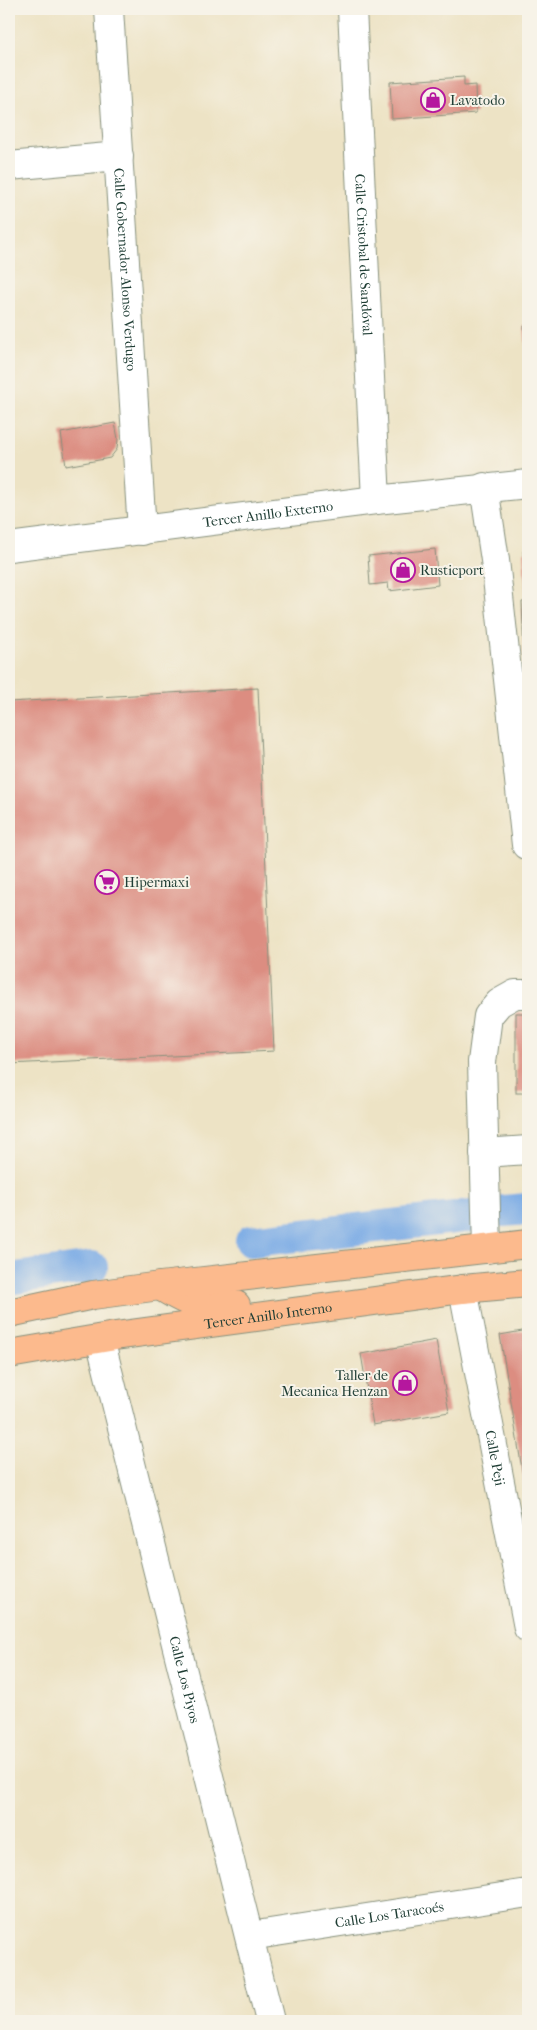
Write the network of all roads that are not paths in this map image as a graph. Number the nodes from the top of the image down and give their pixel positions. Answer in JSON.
{"nodes":[{"id":1,"x":110,"y":9,"type":"edge"},
{"id":2,"x":352,"y":9,"type":"edge"},
{"id":3,"x":119,"y":156,"type":"junction"},
{"id":4,"x":9,"y":166,"type":"edge"},
{"id":5,"x":528,"y":484,"type":"edge"},
{"id":6,"x":484,"y":487,"type":"junction"},
{"id":7,"x":376,"y":500,"type":"junction"},
{"id":8,"x":142,"y":531,"type":"junction"},
{"id":9,"x":9,"y":547,"type":"edge"},
{"id":10,"x":526,"y":845,"type":"dead end"},
{"id":11,"x":528,"y":994,"type":"edge"},
{"id":12,"x":528,"y":1150,"type":"edge"},
{"id":13,"x":484,"y":1153,"type":"junction"},
{"id":14,"x":528,"y":1244,"type":"edge"},
{"id":15,"x":487,"y":1248,"type":"junction"},
{"id":16,"x":528,"y":1270,"type":"edge"},
{"id":17,"x":528,"y":1283,"type":"edge"},
{"id":18,"x":160,"y":1286,"type":"junction"},
{"id":19,"x":463,"y":1289,"type":"junction"},
{"id":20,"x":9,"y":1313,"type":"edge"},
{"id":21,"x":9,"y":1336,"type":"edge"},
{"id":22,"x":107,"y":1337,"type":"junction"},
{"id":23,"x":9,"y":1354,"type":"edge"},
{"id":24,"x":528,"y":1628,"type":"edge"},
{"id":25,"x":528,"y":1892,"type":"edge"},
{"id":26,"x":250,"y":1936,"type":"junction"},
{"id":27,"x":270,"y":2021,"type":"edge"}],
"edges":[{"from":1,"to":3,"type":"street","name":"Calle Gobernador Alonso Verdugo"},
{"from":2,"to":7,"type":"street","name":"Calle Cristobal de Sandóval"},
{"from":3,"to":4,"type":"street"},
{"from":3,"to":8,"type":"street","name":"Calle Gobernador Alonso Verdugo"},
{"from":5,"to":6,"type":"street","name":"Tercer Anillo Externo"},
{"from":6,"to":7,"type":"street","name":"Tercer Anillo Externo"},
{"from":6,"to":10,"type":"street"},
{"from":7,"to":8,"type":"street","name":"Tercer Anillo Externo"},
{"from":8,"to":9,"type":"street","name":"Tercer Anillo Externo"},
{"from":11,"to":13,"type":"street"},
{"from":12,"to":13,"type":"street"},
{"from":13,"to":15,"type":"street"},
{"from":14,"to":15,"type":"main road"},
{"from":15,"to":18,"type":"main road"},
{"from":16,"to":19,"type":"main road"},
{"from":17,"to":19,"type":"main road","name":"Tercer Anillo Interno"},
{"from":18,"to":19,"type":"main road"},
{"from":18,"to":20,"type":"main road"},
{"from":19,"to":22,"type":"main road","name":"Tercer Anillo Interno"},
{"from":19,"to":24,"type":"street","name":"Calle Peji"},
{"from":21,"to":22,"type":"main road"},
{"from":22,"to":23,"type":"main road","name":"Tercer Anillo Interno"},
{"from":22,"to":26,"type":"street","name":"Calle Los Piyos"},
{"from":25,"to":26,"type":"street","name":"Calle Los Taracoés"},
{"from":26,"to":27,"type":"street","name":"Calle Los Piyos"}]}
